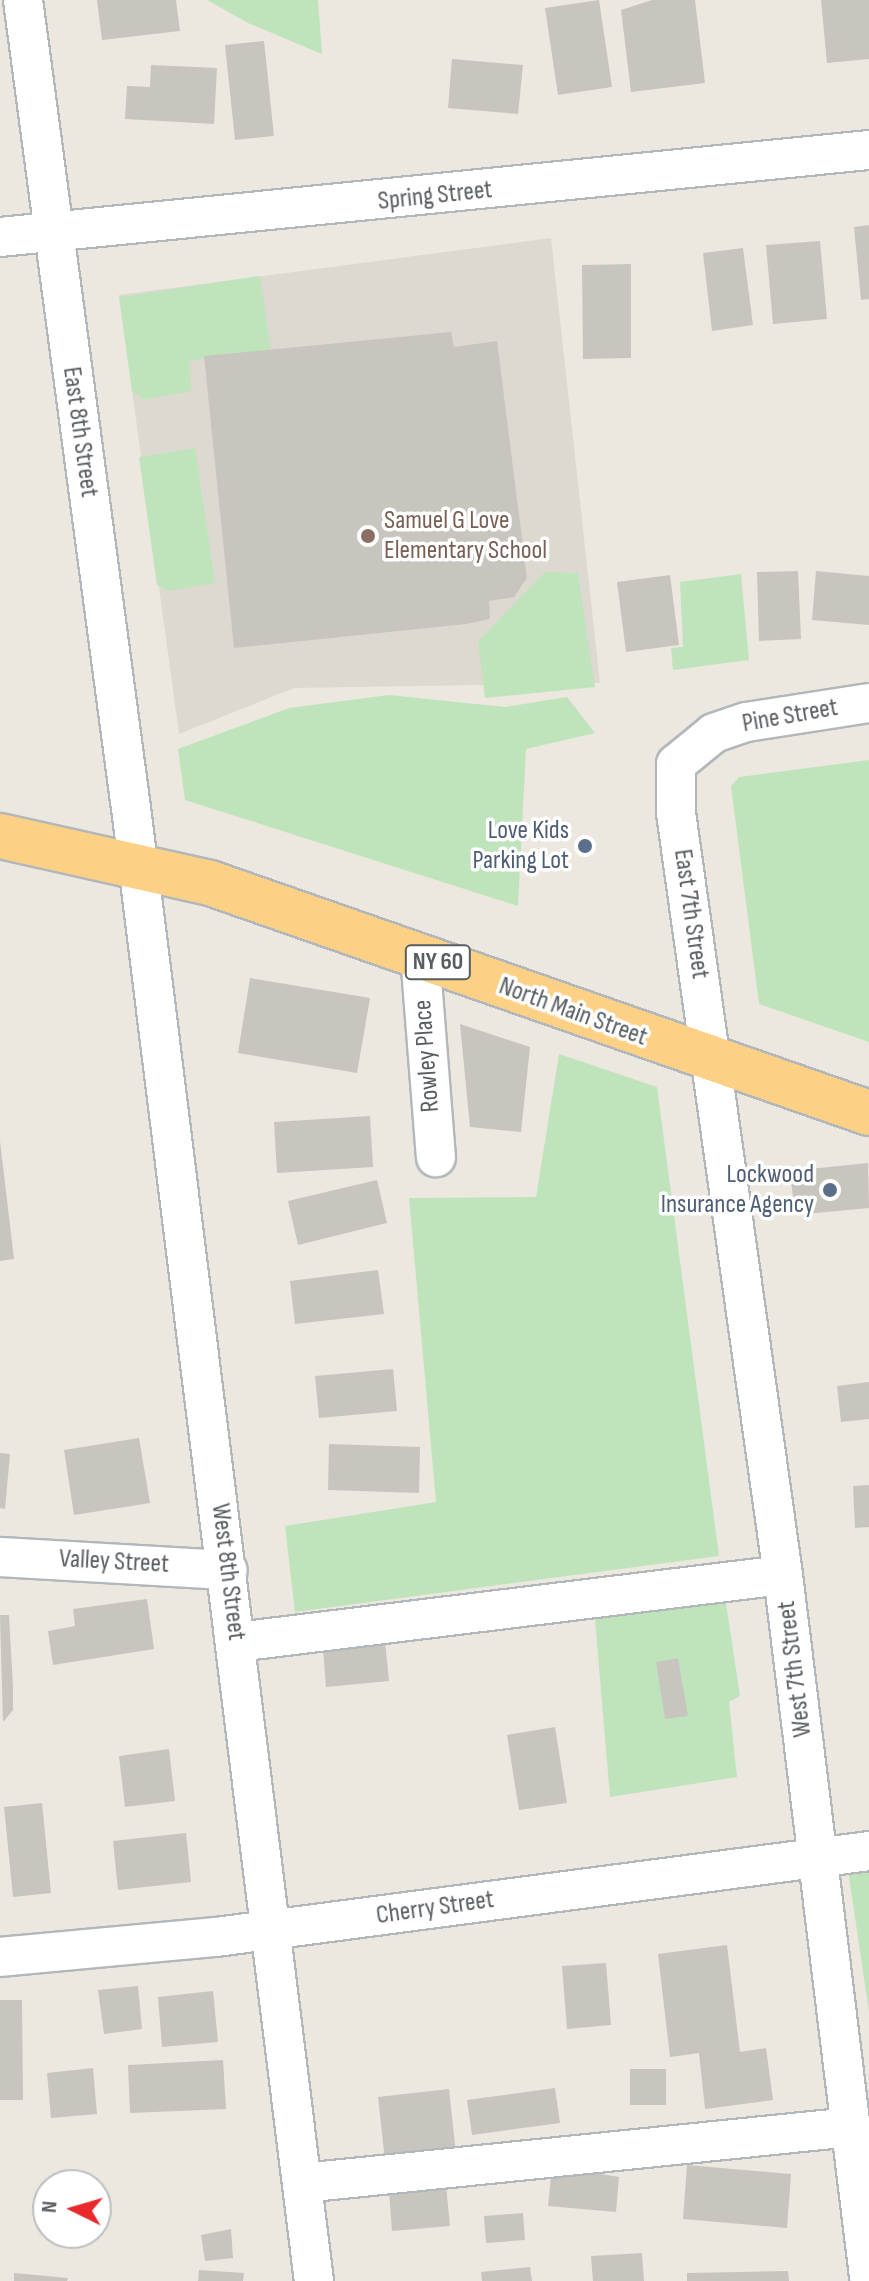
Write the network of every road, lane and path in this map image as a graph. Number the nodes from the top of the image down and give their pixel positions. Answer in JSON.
{"nodes":[{"id":1,"x":23,"y":0,"type":"edge"},
{"id":2,"x":869,"y":150,"type":"edge"},
{"id":3,"x":53,"y":236,"type":"junction"},
{"id":4,"x":0,"y":237,"type":"edge"},
{"id":5,"x":869,"y":703,"type":"edge"},
{"id":6,"x":676,"y":764,"type":"joint"},
{"id":7,"x":0,"y":836,"type":"edge"},
{"id":8,"x":135,"y":864,"type":"junction"},
{"id":9,"x":420,"y":955,"type":"junction"},
{"id":10,"x":713,"y":1063,"type":"junction"},
{"id":11,"x":869,"y":1113,"type":"edge"},
{"id":12,"x":436,"y":1157,"type":"dead end"},
{"id":13,"x":0,"y":1557,"type":"edge"},
{"id":14,"x":228,"y":1570,"type":"junction"},
{"id":15,"x":783,"y":1575,"type":"junction"},
{"id":16,"x":237,"y":1642,"type":"junction"},
{"id":17,"x":869,"y":1851,"type":"edge"},
{"id":18,"x":818,"y":1857,"type":"junction"},
{"id":19,"x":273,"y":1930,"type":"junction"},
{"id":20,"x":0,"y":1957,"type":"edge"},
{"id":21,"x":851,"y":2127,"type":"junction"},
{"id":22,"x":303,"y":2183,"type":"junction"},
{"id":23,"x":869,"y":2276,"type":"edge"},
{"id":24,"x":314,"y":2281,"type":"edge"}],
"edges":[{"from":1,"to":3,"type":"street","name":"East 8th Street"},
{"from":2,"to":3,"type":"street","name":"Spring Street"},
{"from":3,"to":4,"type":"street","name":"Spring Street"},
{"from":3,"to":8,"type":"street","name":"East 8th Street"},
{"from":5,"to":6,"type":"street","name":"Pine Street"},
{"from":6,"to":10,"type":"street","name":"East 7th Street"},
{"from":7,"to":8,"type":"highway","name":"North Main Street","number":"NY 60"},
{"from":8,"to":9,"type":"highway","name":"North Main Street","number":"NY 60"},
{"from":8,"to":14,"type":"street","name":"West 8th Street"},
{"from":9,"to":10,"type":"highway","name":"North Main Street","number":"NY 60"},
{"from":9,"to":12,"type":"street","name":"Rowley Place"},
{"from":10,"to":11,"type":"highway","name":"North Main Street","number":"NY 60"},
{"from":10,"to":15,"type":"street","name":"West 7th Street"},
{"from":13,"to":14,"type":"street","name":"Valley Street"},
{"from":14,"to":16,"type":"street","name":"West 8th Street"},
{"from":15,"to":16,"type":"street"},
{"from":15,"to":18,"type":"street","name":"West 7th Street"},
{"from":16,"to":19,"type":"street","name":"West 8th Street"},
{"from":17,"to":18,"type":"street","name":"Cherry Street"},
{"from":18,"to":19,"type":"street","name":"Cherry Street"},
{"from":18,"to":21,"type":"street","name":"West 7th Street"},
{"from":19,"to":20,"type":"street","name":"Cherry Street"},
{"from":19,"to":22,"type":"street","name":"West 8th Street"},
{"from":21,"to":22,"type":"street"},
{"from":21,"to":23,"type":"street","name":"West 7th Street"},
{"from":22,"to":24,"type":"street","name":"West 8th Street"}]}
